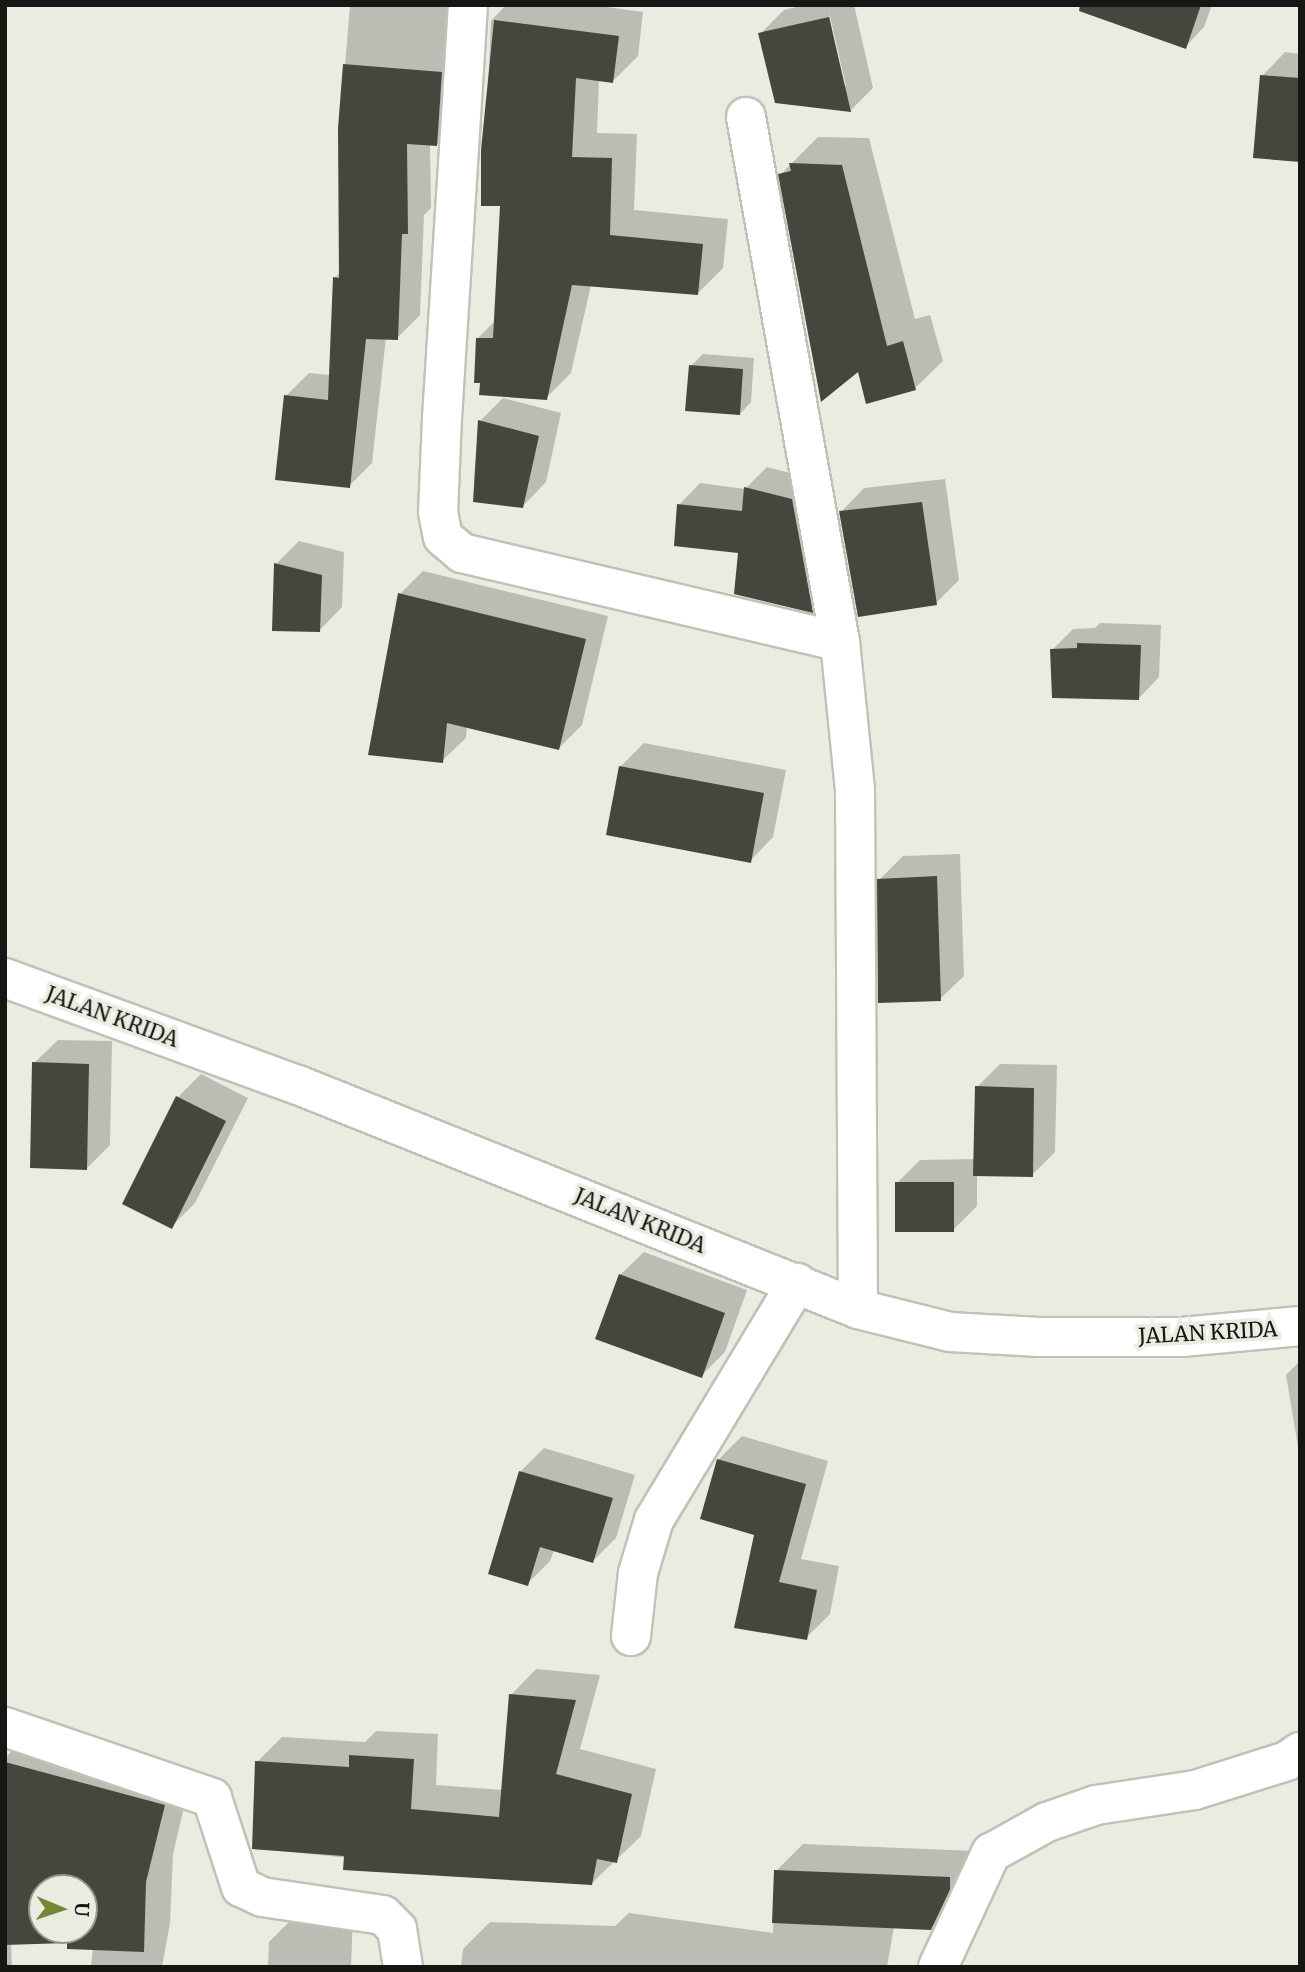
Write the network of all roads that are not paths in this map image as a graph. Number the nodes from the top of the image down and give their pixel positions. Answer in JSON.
{"nodes":[{"id":1,"x":468,"y":5,"type":"edge"},
{"id":2,"x":746,"y":117,"type":"dead end"},
{"id":3,"x":840,"y":642,"type":"junction"},
{"id":4,"x":5,"y":978,"type":"edge"},
{"id":5,"x":797,"y":1283,"type":"junction"},
{"id":6,"x":858,"y":1309,"type":"junction"},
{"id":7,"x":1300,"y":1326,"type":"edge"},
{"id":8,"x":631,"y":1636,"type":"dead end"},
{"id":9,"x":5,"y":1727,"type":"edge"},
{"id":10,"x":1300,"y":1752,"type":"edge"},
{"id":11,"x":403,"y":1967,"type":"edge"},
{"id":12,"x":939,"y":1967,"type":"edge"}],
"edges":[{"from":1,"to":3,"type":"street"},
{"from":2,"to":3,"type":"street"},
{"from":3,"to":6,"type":"street"},
{"from":4,"to":5,"type":"street","name":"JALAN KRIDA"},
{"from":5,"to":6,"type":"street","name":"JALAN KRIDA"},
{"from":5,"to":8,"type":"street"},
{"from":6,"to":7,"type":"street","name":"JALAN KRIDA"},
{"from":9,"to":11,"type":"street"},
{"from":10,"to":12,"type":"street"}]}
